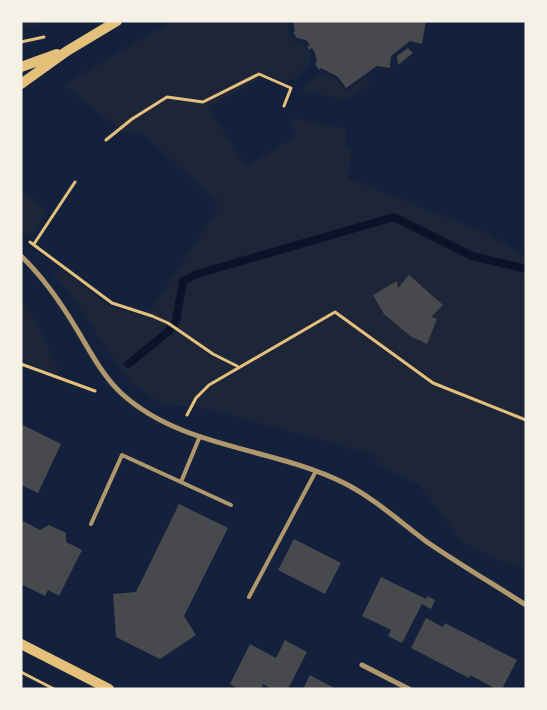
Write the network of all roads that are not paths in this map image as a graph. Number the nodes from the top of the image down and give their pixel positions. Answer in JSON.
{"nodes":[{"id":1,"x":117,"y":21,"type":"edge"},
{"id":2,"x":68,"y":51,"type":"junction"},
{"id":3,"x":21,"y":67,"type":"edge"},
{"id":4,"x":21,"y":84,"type":"edge"},
{"id":5,"x":21,"y":256,"type":"edge"},
{"id":6,"x":200,"y":436,"type":"junction"},
{"id":7,"x":316,"y":471,"type":"junction"},
{"id":8,"x":181,"y":482,"type":"junction"},
{"id":9,"x":231,"y":505,"type":"dead end"},
{"id":10,"x":91,"y":524,"type":"dead end"},
{"id":11,"x":249,"y":597,"type":"dead end"},
{"id":12,"x":526,"y":605,"type":"edge"},
{"id":13,"x":21,"y":644,"type":"edge"},
{"id":14,"x":362,"y":665,"type":"dead end"},
{"id":15,"x":109,"y":689,"type":"edge"},
{"id":16,"x":409,"y":689,"type":"edge"}],
"edges":[{"from":1,"to":2,"type":"main road"},
{"from":2,"to":3,"type":"main road"},
{"from":2,"to":4,"type":"main road"},
{"from":5,"to":6,"type":"street"},
{"from":6,"to":7,"type":"street"},
{"from":6,"to":8,"type":"lane"},
{"from":7,"to":11,"type":"lane"},
{"from":7,"to":12,"type":"street"},
{"from":8,"to":9,"type":"lane"},
{"from":8,"to":10,"type":"lane"},
{"from":13,"to":15,"type":"main road"},
{"from":14,"to":16,"type":"street"}]}
